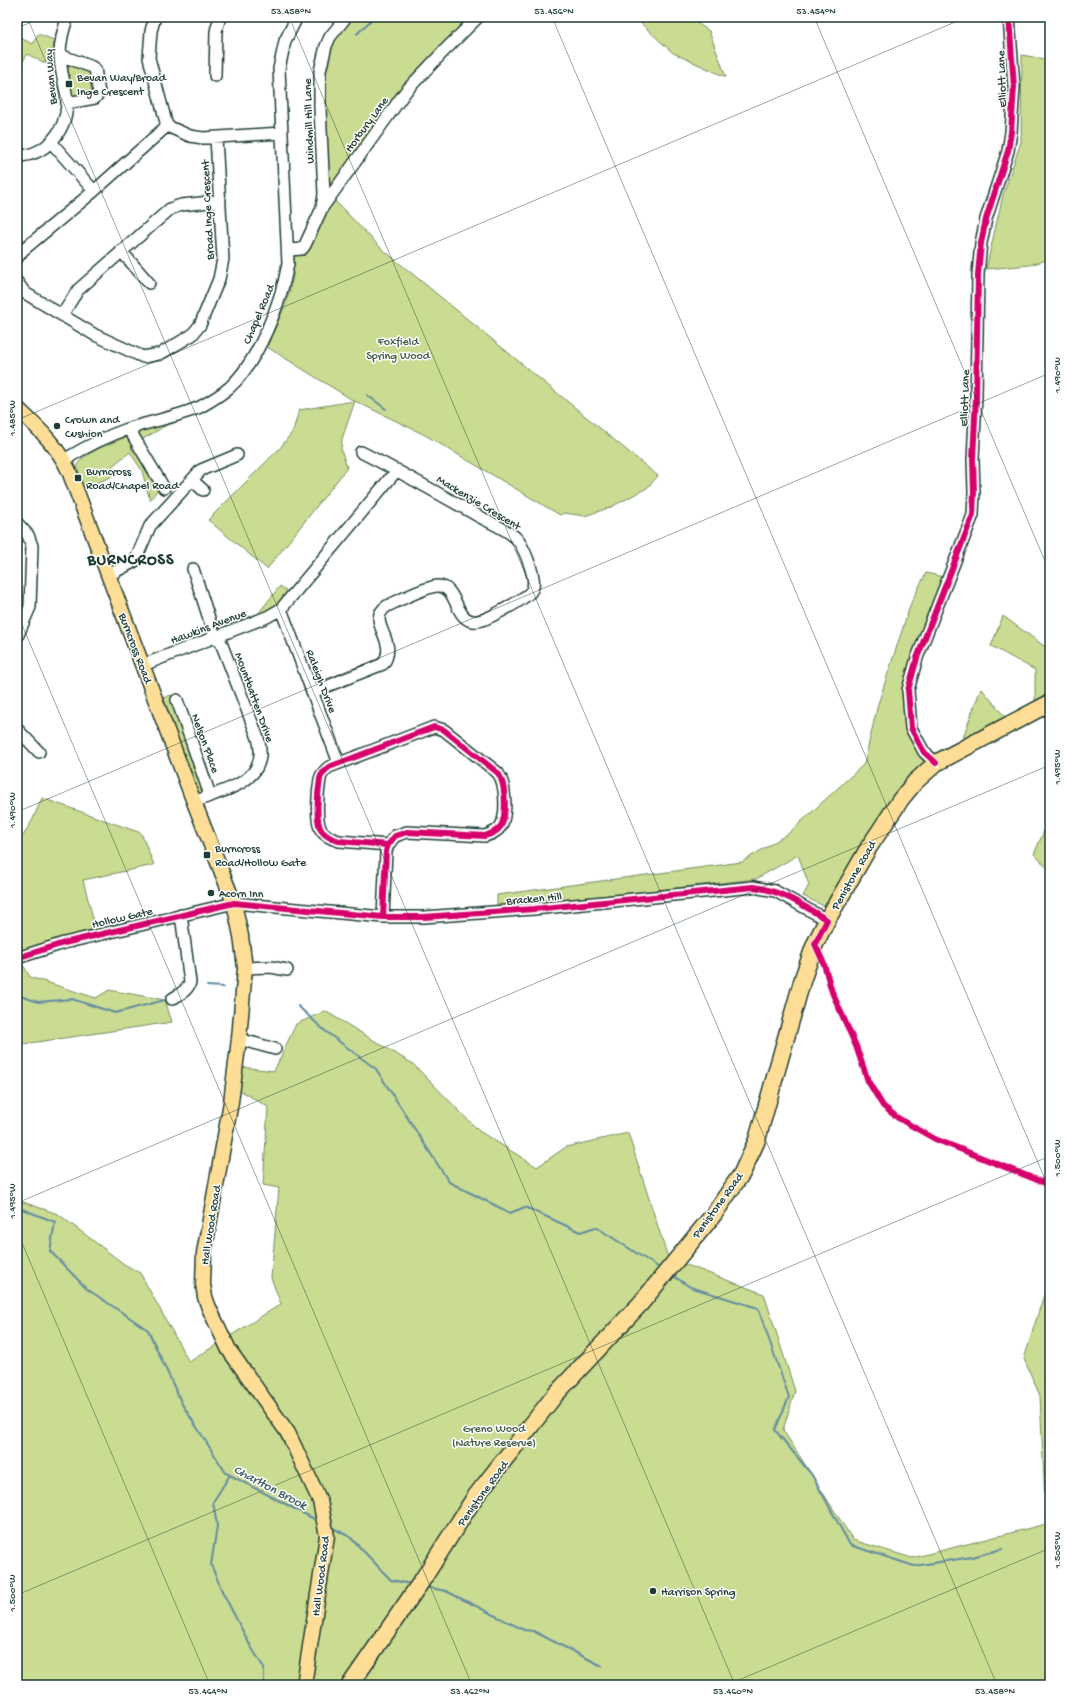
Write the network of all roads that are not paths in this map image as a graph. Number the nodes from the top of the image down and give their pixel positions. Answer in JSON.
{"nodes":[{"id":1,"x":68,"y":17,"type":"edge"},
{"id":2,"x":155,"y":17,"type":"edge"},
{"id":3,"x":220,"y":17,"type":"edge"},
{"id":4,"x":346,"y":17,"type":"edge"},
{"id":5,"x":478,"y":17,"type":"edge"},
{"id":6,"x":1009,"y":17,"type":"edge"},
{"id":7,"x":295,"y":18,"type":"edge"},
{"id":8,"x":60,"y":55,"type":"junction"},
{"id":9,"x":218,"y":71,"type":"dead end"},
{"id":10,"x":67,"y":103,"type":"junction"},
{"id":11,"x":167,"y":126,"type":"junction"},
{"id":12,"x":282,"y":133,"type":"junction"},
{"id":13,"x":216,"y":138,"type":"junction"},
{"id":14,"x":51,"y":142,"type":"junction"},
{"id":15,"x":17,"y":156,"type":"edge"},
{"id":16,"x":94,"y":191,"type":"junction"},
{"id":17,"x":220,"y":201,"type":"junction"},
{"id":18,"x":322,"y":208,"type":"junction"},
{"id":19,"x":289,"y":250,"type":"junction"},
{"id":20,"x":121,"y":251,"type":"junction"},
{"id":21,"x":17,"y":258,"type":"edge"},
{"id":22,"x":17,"y":282,"type":"edge"},
{"id":23,"x":149,"y":283,"type":"dead end"},
{"id":24,"x":62,"y":315,"type":"junction"},
{"id":25,"x":17,"y":408,"type":"edge"},
{"id":26,"x":129,"y":429,"type":"junction"},
{"id":27,"x":361,"y":452,"type":"dead end"},
{"id":28,"x":237,"y":455,"type":"dead end"},
{"id":29,"x":64,"y":460,"type":"junction"},
{"id":30,"x":397,"y":470,"type":"junction"},
{"id":31,"x":192,"y":480,"type":"junction"},
{"id":32,"x":163,"y":489,"type":"dead end"},
{"id":33,"x":203,"y":490,"type":"dead end"},
{"id":34,"x":17,"y":523,"type":"edge"},
{"id":35,"x":193,"y":569,"type":"dead end"},
{"id":36,"x":109,"y":575,"type":"junction"},
{"id":37,"x":281,"y":609,"type":"junction"},
{"id":38,"x":217,"y":636,"type":"junction"},
{"id":39,"x":17,"y":637,"type":"edge"},
{"id":40,"x":143,"y":666,"type":"junction"},
{"id":41,"x":312,"y":692,"type":"junction"},
{"id":42,"x":177,"y":700,"type":"dead end"},
{"id":43,"x":1050,"y":703,"type":"edge"},
{"id":44,"x":17,"y":729,"type":"edge"},
{"id":45,"x":39,"y":752,"type":"dead end"},
{"id":46,"x":339,"y":763,"type":"junction"},
{"id":47,"x":936,"y":763,"type":"junction"},
{"id":48,"x":210,"y":795,"type":"junction"},
{"id":49,"x":194,"y":802,"type":"junction"},
{"id":50,"x":388,"y":845,"type":"junction"},
{"id":51,"x":234,"y":902,"type":"junction"},
{"id":52,"x":181,"y":915,"type":"junction"},
{"id":53,"x":383,"y":917,"type":"junction"},
{"id":54,"x":827,"y":920,"type":"junction"},
{"id":55,"x":17,"y":958,"type":"edge"},
{"id":56,"x":245,"y":968,"type":"junction"},
{"id":57,"x":287,"y":970,"type":"dead end"},
{"id":58,"x":172,"y":999,"type":"dead end"},
{"id":59,"x":239,"y":1039,"type":"junction"},
{"id":60,"x":275,"y":1049,"type":"dead end"},
{"id":61,"x":304,"y":1685,"type":"edge"},
{"id":62,"x":350,"y":1685,"type":"edge"}],
"edges":[{"from":1,"to":8,"type":"street","name":"Bevan Way"},
{"from":2,"to":11,"type":"street"},
{"from":3,"to":9,"type":"street"},
{"from":4,"to":18,"type":"street","name":"Windmill Hill Lane"},
{"from":5,"to":18,"type":"street","name":"Horbury Lane"},
{"from":6,"to":47,"type":"street","name":"Elliott Lane"},
{"from":7,"to":12,"type":"street","name":"Chapel Road"},
{"from":8,"to":10,"type":"street","name":"Bevan Way"},
{"from":8,"to":10,"type":"street"},
{"from":10,"to":14,"type":"street","name":"Bevan Way"},
{"from":11,"to":13,"type":"street"},
{"from":11,"to":16,"type":"street"},
{"from":12,"to":13,"type":"street"},
{"from":12,"to":19,"type":"street","name":"Chapel Road"},
{"from":13,"to":17,"type":"street","name":"Broad Inge Crescent"},
{"from":14,"to":15,"type":"street","name":"Bevan Way"},
{"from":14,"to":16,"type":"street"},
{"from":16,"to":21,"type":"street"},
{"from":17,"to":20,"type":"street"},
{"from":17,"to":24,"type":"street","name":"Broad Inge Crescent"},
{"from":18,"to":19,"type":"street","name":"Horbury Lane"},
{"from":19,"to":26,"type":"street","name":"Chapel Road"},
{"from":20,"to":23,"type":"street"},
{"from":20,"to":24,"type":"street"},
{"from":22,"to":24,"type":"street","name":"Broad Inge Crescent"},
{"from":25,"to":29,"type":"main road","name":"Burncross Road"},
{"from":26,"to":29,"type":"street","name":"Chapel Road"},
{"from":26,"to":32,"type":"street"},
{"from":27,"to":30,"type":"street","name":"Mackenzie Crescent"},
{"from":28,"to":31,"type":"street"},
{"from":29,"to":36,"type":"main road","name":"Burncross Road"},
{"from":30,"to":37,"type":"street"},
{"from":30,"to":41,"type":"street","name":"Mackenzie Crescent"},
{"from":31,"to":33,"type":"street"},
{"from":31,"to":36,"type":"street"},
{"from":34,"to":39,"type":"street"},
{"from":35,"to":38,"type":"street","name":"Mountbatten Drive"},
{"from":36,"to":40,"type":"main road","name":"Burncross Road"},
{"from":37,"to":38,"type":"street","name":"Hawkins Avenue"},
{"from":37,"to":41,"type":"street","name":"Raleigh Drive"},
{"from":38,"to":40,"type":"street","name":"Hawkins Avenue"},
{"from":38,"to":48,"type":"street","name":"Mountbatten Drive"},
{"from":40,"to":49,"type":"main road","name":"Burncross Road"},
{"from":41,"to":46,"type":"street","name":"Raleigh Drive"},
{"from":42,"to":48,"type":"street","name":"Nelson Place"},
{"from":43,"to":47,"type":"highway","name":"Penistone Road"},
{"from":44,"to":45,"type":"street"},
{"from":46,"to":50,"type":"street"},
{"from":46,"to":50,"type":"street"},
{"from":47,"to":54,"type":"highway","name":"Penistone Road"},
{"from":48,"to":49,"type":"street","name":"Mountbatten Drive"},
{"from":49,"to":51,"type":"main road","name":"Burncross Road"},
{"from":50,"to":53,"type":"street"},
{"from":51,"to":52,"type":"street","name":"Hollow Gate"},
{"from":51,"to":53,"type":"street","name":"Bracken Hill"},
{"from":51,"to":56,"type":"main road","name":"Hall Wood Road"},
{"from":52,"to":55,"type":"street","name":"Hollow Gate"},
{"from":52,"to":58,"type":"street"},
{"from":53,"to":54,"type":"street","name":"Bracken Hill"},
{"from":54,"to":62,"type":"highway","name":"Penistone Road"},
{"from":56,"to":57,"type":"street"},
{"from":56,"to":59,"type":"main road","name":"Hall Wood Road"},
{"from":59,"to":60,"type":"street"},
{"from":59,"to":61,"type":"main road","name":"Hall Wood Road"}]}
